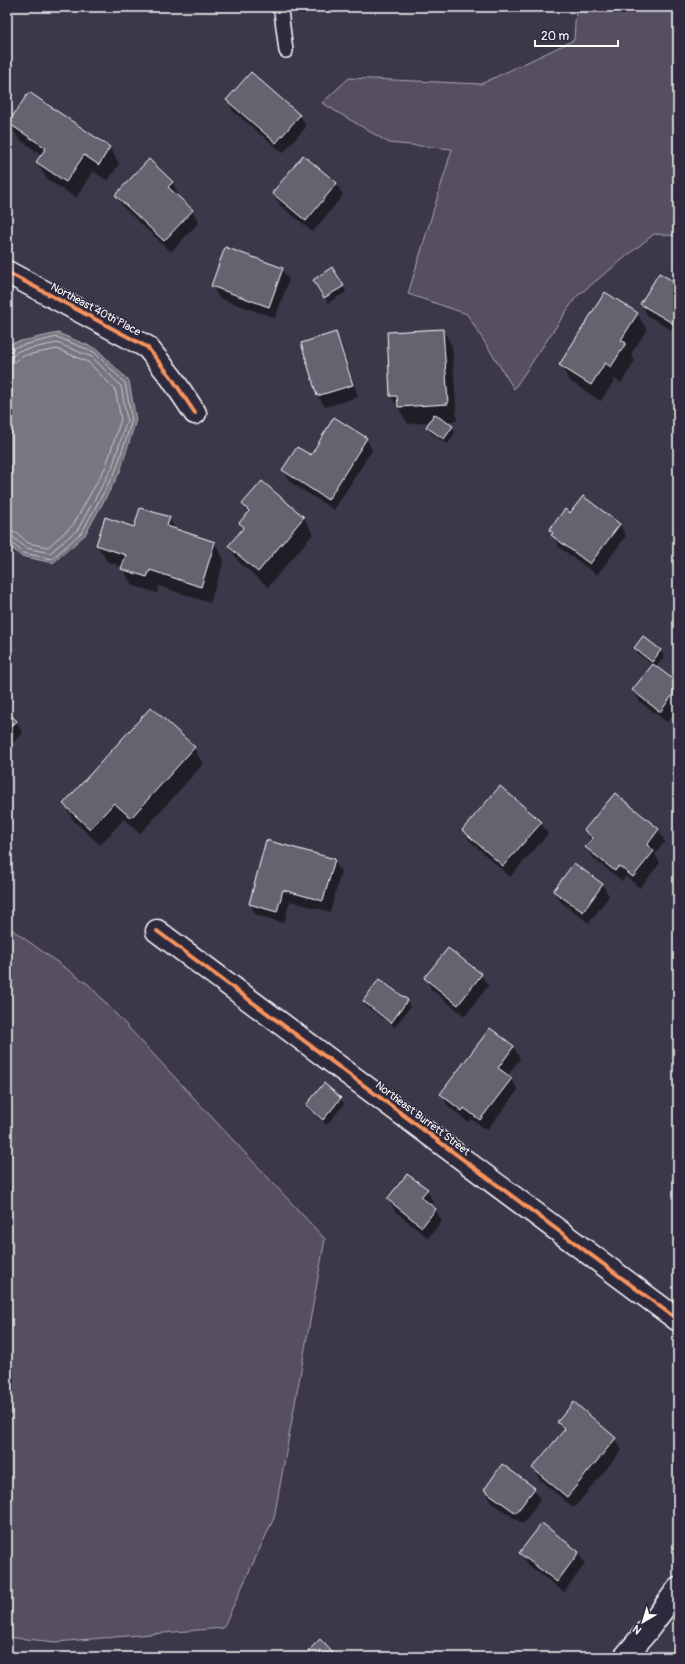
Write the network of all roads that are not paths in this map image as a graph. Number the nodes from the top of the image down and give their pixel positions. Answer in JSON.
{"nodes":[{"id":1,"x":278,"y":7,"type":"edge"},
{"id":2,"x":286,"y":51,"type":"dead end"},
{"id":3,"x":7,"y":272,"type":"edge"},
{"id":4,"x":194,"y":413,"type":"dead end"},
{"id":5,"x":158,"y":931,"type":"dead end"},
{"id":6,"x":678,"y":1320,"type":"edge"},
{"id":7,"x":677,"y":1591,"type":"edge"},
{"id":8,"x":625,"y":1657,"type":"edge"}],
"edges":[{"from":1,"to":2,"type":"lane"},
{"from":3,"to":4,"type":"street","name":"Northeast 40th Place"},
{"from":5,"to":6,"type":"street","name":"Northeast Burrett Street"},
{"from":7,"to":8,"type":"street"}]}
